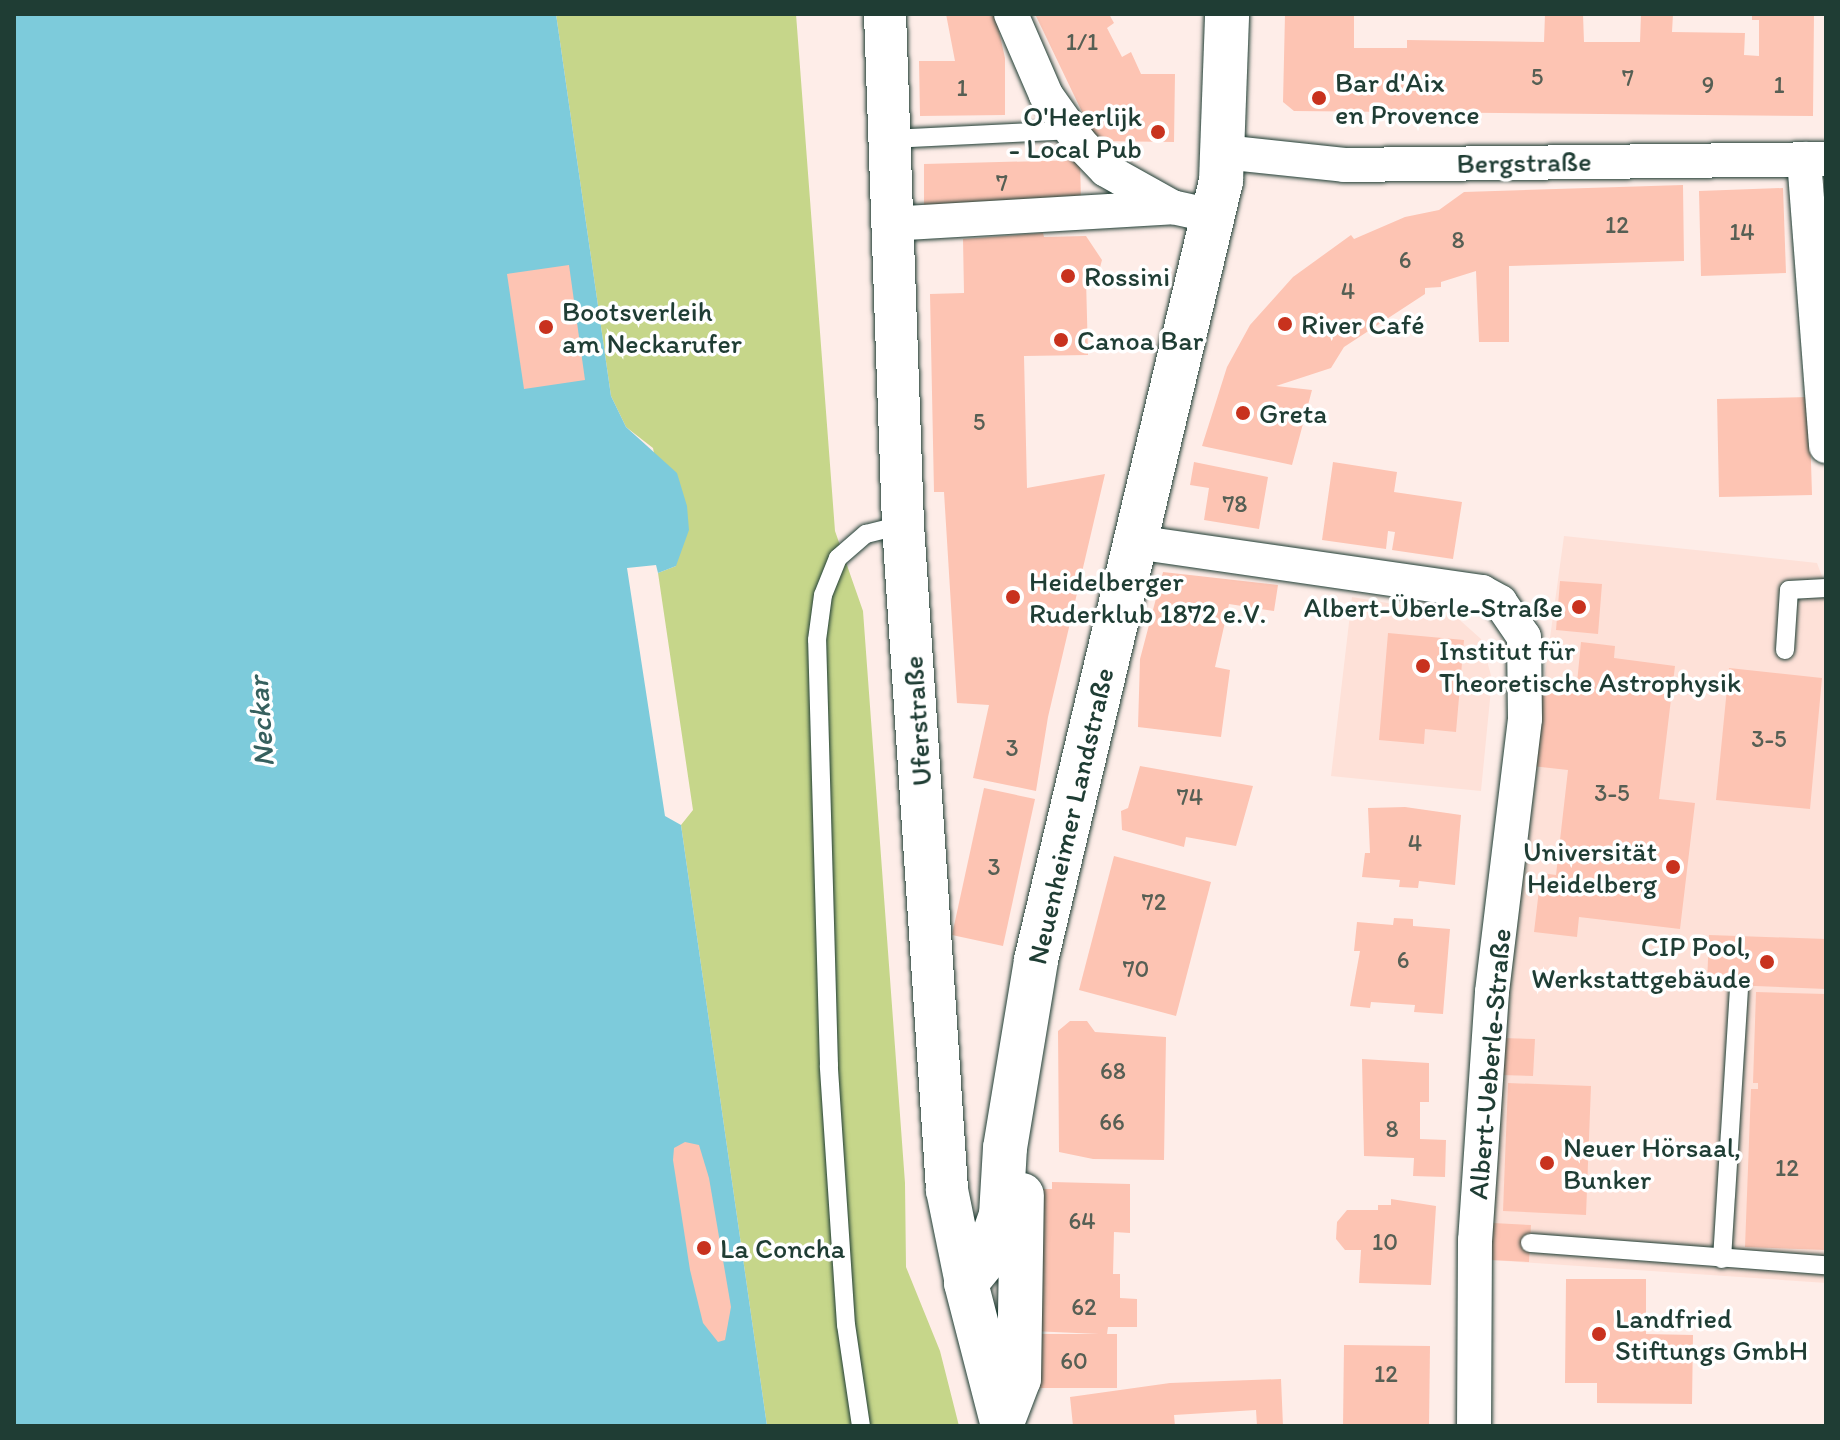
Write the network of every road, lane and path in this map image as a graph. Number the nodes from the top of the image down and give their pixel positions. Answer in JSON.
{"nodes":[{"id":1,"x":885,"y":14,"type":"edge"},
{"id":2,"x":1011,"y":14,"type":"edge"},
{"id":3,"x":1227,"y":14,"type":"edge"},
{"id":4,"x":1070,"y":130,"type":"junction"},
{"id":5,"x":889,"y":139,"type":"junction"},
{"id":6,"x":1223,"y":152,"type":"junction"},
{"id":7,"x":1815,"y":159,"type":"edge"},
{"id":8,"x":1192,"y":211,"type":"junction"},
{"id":9,"x":889,"y":224,"type":"junction"},
{"id":10,"x":1826,"y":436,"type":"edge"},
{"id":11,"x":903,"y":525,"type":"junction"},
{"id":12,"x":1135,"y":542,"type":"junction"},
{"id":13,"x":1826,"y":588,"type":"edge"},
{"id":14,"x":1785,"y":650,"type":"dead end"},
{"id":15,"x":1739,"y":988,"type":"dead end"},
{"id":16,"x":1015,"y":1109,"type":"junction"},
{"id":17,"x":1530,"y":1243,"type":"dead end"},
{"id":18,"x":1722,"y":1259,"type":"junction"},
{"id":19,"x":1826,"y":1265,"type":"edge"},
{"id":20,"x":966,"y":1283,"type":"junction"},
{"id":21,"x":1002,"y":1423,"type":"edge"},
{"id":22,"x":861,"y":1426,"type":"edge"},
{"id":23,"x":1474,"y":1426,"type":"edge"}],
"edges":[{"from":1,"to":5,"type":"street","name":"Uferstraße"},
{"from":2,"to":4,"type":"street"},
{"from":3,"to":6,"type":"main road","name":"Neuenheimer Landstraße"},
{"from":4,"to":5,"type":"lane"},
{"from":4,"to":8,"type":"street"},
{"from":5,"to":9,"type":"street","name":"Uferstraße"},
{"from":6,"to":7,"type":"street","name":"Bergstraße"},
{"from":6,"to":8,"type":"main road","name":"Neuenheimer Landstraße"},
{"from":7,"to":10,"type":"street"},
{"from":8,"to":9,"type":"street"},
{"from":8,"to":12,"type":"main road","name":"Neuenheimer Landstraße"},
{"from":9,"to":11,"type":"street","name":"Uferstraße"},
{"from":11,"to":20,"type":"street","name":"Uferstraße"},
{"from":11,"to":22,"type":"lane"},
{"from":12,"to":16,"type":"main road","name":"Neuenheimer Landstraße"},
{"from":12,"to":23,"type":"street","name":"Albert-Ueberle-Straße"},
{"from":13,"to":14,"type":"lane"},
{"from":15,"to":18,"type":"lane"},
{"from":16,"to":20,"type":"main road","name":"Neuenheimer Landstraße"},
{"from":16,"to":21,"type":"main road","name":"Neuenheimer Landstraße"},
{"from":17,"to":18,"type":"lane"},
{"from":18,"to":19,"type":"lane"},
{"from":20,"to":21,"type":"main road","name":"Uferstraße"}]}
